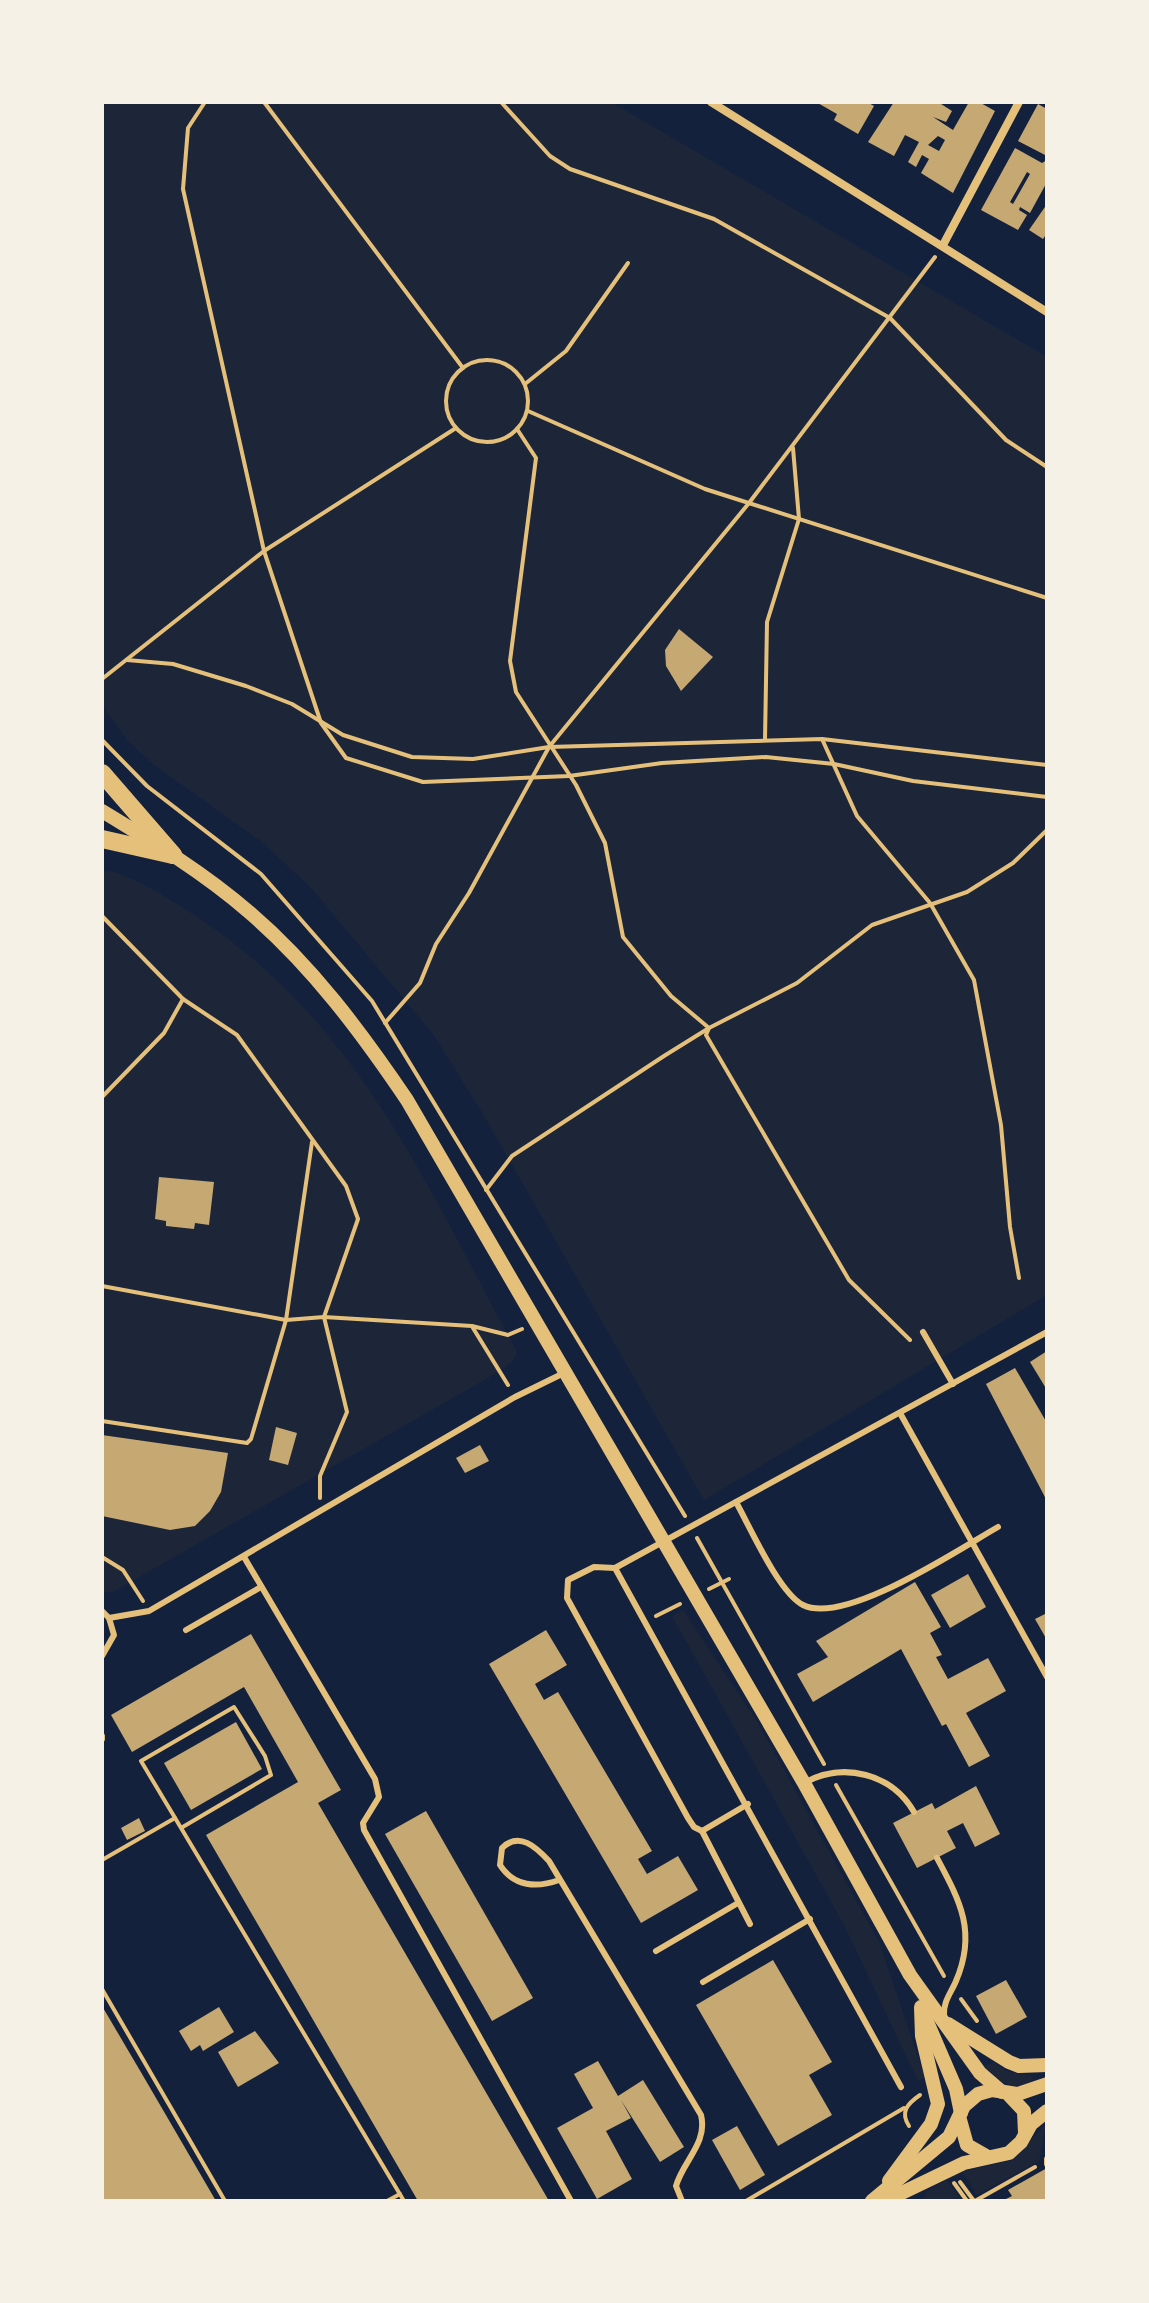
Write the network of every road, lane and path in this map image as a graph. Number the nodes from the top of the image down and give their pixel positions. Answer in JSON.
{"nodes":[{"id":1,"x":205,"y":102,"type":"edge"},
{"id":2,"x":264,"y":102,"type":"edge"},
{"id":3,"x":501,"y":102,"type":"edge"},
{"id":4,"x":711,"y":102,"type":"edge"},
{"id":5,"x":1019,"y":102,"type":"edge"},
{"id":6,"x":943,"y":245,"type":"junction"},
{"id":7,"x":628,"y":263,"type":"dead end"},
{"id":8,"x":1047,"y":312,"type":"edge"},
{"id":9,"x":890,"y":318,"type":"junction"},
{"id":10,"x":463,"y":368,"type":"junction"},
{"id":11,"x":525,"y":384,"type":"junction"},
{"id":12,"x":528,"y":411,"type":"junction"},
{"id":13,"x":456,"y":428,"type":"junction"},
{"id":14,"x":517,"y":429,"type":"junction"},
{"id":15,"x":793,"y":446,"type":"junction"},
{"id":16,"x":1047,"y":467,"type":"edge"},
{"id":17,"x":749,"y":503,"type":"junction"},
{"id":18,"x":799,"y":519,"type":"junction"},
{"id":19,"x":264,"y":551,"type":"junction"},
{"id":20,"x":1047,"y":598,"type":"edge"},
{"id":21,"x":127,"y":660,"type":"junction"},
{"id":22,"x":102,"y":679,"type":"edge"},
{"id":23,"x":321,"y":723,"type":"junction"},
{"id":24,"x":822,"y":739,"type":"junction"},
{"id":25,"x":765,"y":740,"type":"junction"},
{"id":26,"x":549,"y":747,"type":"junction"},
{"id":27,"x":834,"y":764,"type":"junction"},
{"id":28,"x":1047,"y":765,"type":"edge"},
{"id":29,"x":102,"y":773,"type":"edge"},
{"id":30,"x":532,"y":776,"type":"junction"},
{"id":31,"x":569,"y":776,"type":"junction"},
{"id":32,"x":1047,"y":797,"type":"edge"},
{"id":33,"x":102,"y":811,"type":"edge"},
{"id":34,"x":1047,"y":830,"type":"edge"},
{"id":35,"x":102,"y":839,"type":"edge"},
{"id":36,"x":173,"y":855,"type":"junction"},
{"id":37,"x":930,"y":903,"type":"junction"},
{"id":38,"x":102,"y":916,"type":"edge"},
{"id":39,"x":183,"y":999,"type":"junction"},
{"id":40,"x":385,"y":1023,"type":"dead end"},
{"id":41,"x":709,"y":1028,"type":"junction"},
{"id":42,"x":102,"y":1097,"type":"edge"},
{"id":43,"x":312,"y":1140,"type":"junction"},
{"id":44,"x":486,"y":1191,"type":"dead end"},
{"id":45,"x":1019,"y":1278,"type":"dead end"},
{"id":46,"x":102,"y":1286,"type":"edge"},
{"id":47,"x":324,"y":1317,"type":"junction"},
{"id":48,"x":286,"y":1320,"type":"junction"},
{"id":49,"x":535,"y":1323,"type":"junction"},
{"id":50,"x":472,"y":1326,"type":"junction"},
{"id":51,"x":923,"y":1332,"type":"dead end"},
{"id":52,"x":1047,"y":1332,"type":"edge"},
{"id":53,"x":910,"y":1340,"type":"dead end"},
{"id":54,"x":564,"y":1373,"type":"junction"},
{"id":55,"x":953,"y":1384,"type":"junction"},
{"id":56,"x":515,"y":1397,"type":"junction"},
{"id":57,"x":900,"y":1413,"type":"junction"},
{"id":58,"x":102,"y":1421,"type":"edge"},
{"id":59,"x":736,"y":1502,"type":"junction"},
{"id":60,"x":320,"y":1512,"type":"junction"},
{"id":61,"x":691,"y":1527,"type":"junction"},
{"id":62,"x":998,"y":1527,"type":"dead end"},
{"id":63,"x":973,"y":1541,"type":"junction"},
{"id":64,"x":664,"y":1542,"type":"junction"},
{"id":65,"x":102,"y":1557,"type":"edge"},
{"id":66,"x":244,"y":1557,"type":"junction"},
{"id":67,"x":615,"y":1568,"type":"junction"},
{"id":68,"x":261,"y":1587,"type":"junction"},
{"id":69,"x":102,"y":1611,"type":"edge"},
{"id":70,"x":149,"y":1611,"type":"junction"},
{"id":71,"x":109,"y":1618,"type":"junction"},
{"id":72,"x":186,"y":1630,"type":"dead end"},
{"id":73,"x":102,"y":1656,"type":"edge"},
{"id":74,"x":1047,"y":1677,"type":"edge"},
{"id":75,"x":830,"y":1775,"type":"junction"},
{"id":76,"x":804,"y":1783,"type":"junction"},
{"id":77,"x":748,"y":1804,"type":"junction"},
{"id":78,"x":914,"y":1812,"type":"dead end"},
{"id":79,"x":175,"y":1818,"type":"junction"},
{"id":80,"x":181,"y":1828,"type":"junction"},
{"id":81,"x":702,"y":1831,"type":"junction"},
{"id":82,"x":937,"y":1858,"type":"dead end"},
{"id":83,"x":102,"y":1860,"type":"edge"},
{"id":84,"x":559,"y":1880,"type":"junction"},
{"id":85,"x":738,"y":1903,"type":"junction"},
{"id":86,"x":810,"y":1919,"type":"junction"},
{"id":87,"x":750,"y":1924,"type":"dead end"},
{"id":88,"x":656,"y":1951,"type":"dead end"},
{"id":89,"x":910,"y":1975,"type":"junction"},
{"id":90,"x":703,"y":1982,"type":"dead end"},
{"id":91,"x":102,"y":1989,"type":"edge"},
{"id":92,"x":952,"y":1989,"type":"junction"},
{"id":93,"x":921,"y":2007,"type":"junction"},
{"id":94,"x":945,"y":2023,"type":"junction"},
{"id":95,"x":985,"y":2033,"type":"dead end"},
{"id":96,"x":1047,"y":2065,"type":"edge"},
{"id":97,"x":1047,"y":2084,"type":"edge"},
{"id":98,"x":901,"y":2087,"type":"dead end"},
{"id":99,"x":1005,"y":2093,"type":"junction"},
{"id":100,"x":906,"y":2107,"type":"dead end"},
{"id":101,"x":1047,"y":2111,"type":"edge"},
{"id":102,"x":961,"y":2116,"type":"junction"},
{"id":103,"x":1025,"y":2134,"type":"junction"},
{"id":104,"x":988,"y":2157,"type":"junction"},
{"id":105,"x":1047,"y":2161,"type":"edge"},
{"id":106,"x":918,"y":2184,"type":"junction"},
{"id":107,"x":400,"y":2194,"type":"junction"},
{"id":108,"x":885,"y":2195,"type":"edge"},
{"id":109,"x":225,"y":2201,"type":"edge"},
{"id":110,"x":387,"y":2201,"type":"edge"},
{"id":111,"x":404,"y":2201,"type":"edge"},
{"id":112,"x":571,"y":2201,"type":"edge"},
{"id":113,"x":682,"y":2201,"type":"edge"},
{"id":114,"x":746,"y":2201,"type":"edge"},
{"id":115,"x":872,"y":2201,"type":"edge"},
{"id":116,"x":910,"y":2201,"type":"edge"},
{"id":117,"x":977,"y":2201,"type":"edge"}],
"edges":[{"from":1,"to":19,"type":"path"},
{"from":2,"to":10,"type":"path"},
{"from":3,"to":9,"type":"path"},
{"from":4,"to":6,"type":"street"},
{"from":5,"to":6,"type":"street"},
{"from":6,"to":8,"type":"street"},
{"from":6,"to":9,"type":"path"},
{"from":7,"to":11,"type":"path"},
{"from":9,"to":15,"type":"path"},
{"from":9,"to":16,"type":"path"},
{"from":10,"to":11,"type":"path"},
{"from":10,"to":13,"type":"path"},
{"from":11,"to":12,"type":"path"},
{"from":12,"to":14,"type":"path"},
{"from":12,"to":17,"type":"path"},
{"from":13,"to":14,"type":"path"},
{"from":13,"to":19,"type":"path"},
{"from":14,"to":26,"type":"path"},
{"from":15,"to":17,"type":"path"},
{"from":15,"to":18,"type":"path"},
{"from":17,"to":18,"type":"path"},
{"from":17,"to":26,"type":"path"},
{"from":18,"to":20,"type":"path"},
{"from":18,"to":25,"type":"path"},
{"from":19,"to":21,"type":"path"},
{"from":19,"to":23,"type":"path"},
{"from":21,"to":22,"type":"path"},
{"from":21,"to":23,"type":"path"},
{"from":23,"to":26,"type":"path"},
{"from":23,"to":30,"type":"path"},
{"from":24,"to":25,"type":"path"},
{"from":24,"to":27,"type":"path"},
{"from":24,"to":28,"type":"path"},
{"from":25,"to":26,"type":"path"},
{"from":26,"to":30,"type":"path"},
{"from":26,"to":31,"type":"path"},
{"from":27,"to":31,"type":"path"},
{"from":27,"to":32,"type":"path"},
{"from":27,"to":37,"type":"path"},
{"from":29,"to":36,"type":"main road"},
{"from":30,"to":31,"type":"path"},
{"from":30,"to":40,"type":"path"},
{"from":31,"to":41,"type":"path"},
{"from":33,"to":36,"type":"street"},
{"from":34,"to":37,"type":"path"},
{"from":35,"to":36,"type":"main road"},
{"from":36,"to":49,"type":"street"},
{"from":37,"to":41,"type":"path"},
{"from":37,"to":45,"type":"path"},
{"from":38,"to":39,"type":"path"},
{"from":39,"to":42,"type":"path"},
{"from":39,"to":43,"type":"path"},
{"from":41,"to":44,"type":"path"},
{"from":41,"to":53,"type":"path"},
{"from":43,"to":47,"type":"path"},
{"from":43,"to":48,"type":"path"},
{"from":46,"to":48,"type":"path"},
{"from":47,"to":48,"type":"path"},
{"from":47,"to":50,"type":"path"},
{"from":47,"to":60,"type":"path"},
{"from":48,"to":58,"type":"path"},
{"from":49,"to":50,"type":"path"},
{"from":49,"to":54,"type":"street"},
{"from":50,"to":56,"type":"path"},
{"from":51,"to":55,"type":"lane"},
{"from":52,"to":55,"type":"lane"},
{"from":54,"to":56,"type":"lane"},
{"from":54,"to":64,"type":"street"},
{"from":55,"to":57,"type":"lane"},
{"from":56,"to":60,"type":"lane"},
{"from":57,"to":59,"type":"lane"},
{"from":57,"to":63,"type":"lane"},
{"from":59,"to":61,"type":"lane"},
{"from":59,"to":63,"type":"lane"},
{"from":60,"to":66,"type":"lane"},
{"from":61,"to":64,"type":"lane"},
{"from":61,"to":75,"type":"path"},
{"from":62,"to":63,"type":"lane"},
{"from":63,"to":74,"type":"lane"},
{"from":64,"to":67,"type":"lane"},
{"from":64,"to":76,"type":"street"},
{"from":65,"to":70,"type":"path"},
{"from":66,"to":68,"type":"lane"},
{"from":66,"to":70,"type":"lane"},
{"from":67,"to":77,"type":"lane"},
{"from":67,"to":81,"type":"lane"},
{"from":68,"to":72,"type":"lane"},
{"from":68,"to":112,"type":"lane"},
{"from":69,"to":71,"type":"lane"},
{"from":70,"to":71,"type":"lane"},
{"from":71,"to":73,"type":"lane"},
{"from":75,"to":76,"type":"lane"},
{"from":75,"to":78,"type":"lane"},
{"from":75,"to":92,"type":"path"},
{"from":76,"to":89,"type":"street"},
{"from":77,"to":81,"type":"lane"},
{"from":77,"to":86,"type":"lane"},
{"from":79,"to":80,"type":"path"},
{"from":79,"to":80,"type":"path"},
{"from":79,"to":83,"type":"path"},
{"from":80,"to":107,"type":"path"},
{"from":81,"to":85,"type":"lane"},
{"from":82,"to":92,"type":"lane"},
{"from":84,"to":84,"type":"lane"},
{"from":84,"to":113,"type":"lane"},
{"from":85,"to":87,"type":"lane"},
{"from":85,"to":88,"type":"lane"},
{"from":86,"to":90,"type":"lane"},
{"from":86,"to":98,"type":"lane"},
{"from":89,"to":93,"type":"street"},
{"from":89,"to":94,"type":"street"},
{"from":91,"to":109,"type":"path"},
{"from":92,"to":94,"type":"lane"},
{"from":92,"to":95,"type":"path"},
{"from":93,"to":102,"type":"street"},
{"from":93,"to":108,"type":"street"},
{"from":94,"to":96,"type":"street"},
{"from":94,"to":99,"type":"street"},
{"from":97,"to":99,"type":"street"},
{"from":99,"to":102,"type":"street"},
{"from":99,"to":103,"type":"street"},
{"from":100,"to":114,"type":"path"},
{"from":101,"to":103,"type":"street"},
{"from":102,"to":104,"type":"street"},
{"from":102,"to":108,"type":"street"},
{"from":103,"to":104,"type":"street"},
{"from":104,"to":106,"type":"street"},
{"from":105,"to":117,"type":"path"},
{"from":106,"to":108,"type":"street"},
{"from":106,"to":116,"type":"street"},
{"from":107,"to":110,"type":"path"},
{"from":107,"to":111,"type":"path"},
{"from":108,"to":115,"type":"street"}]}
